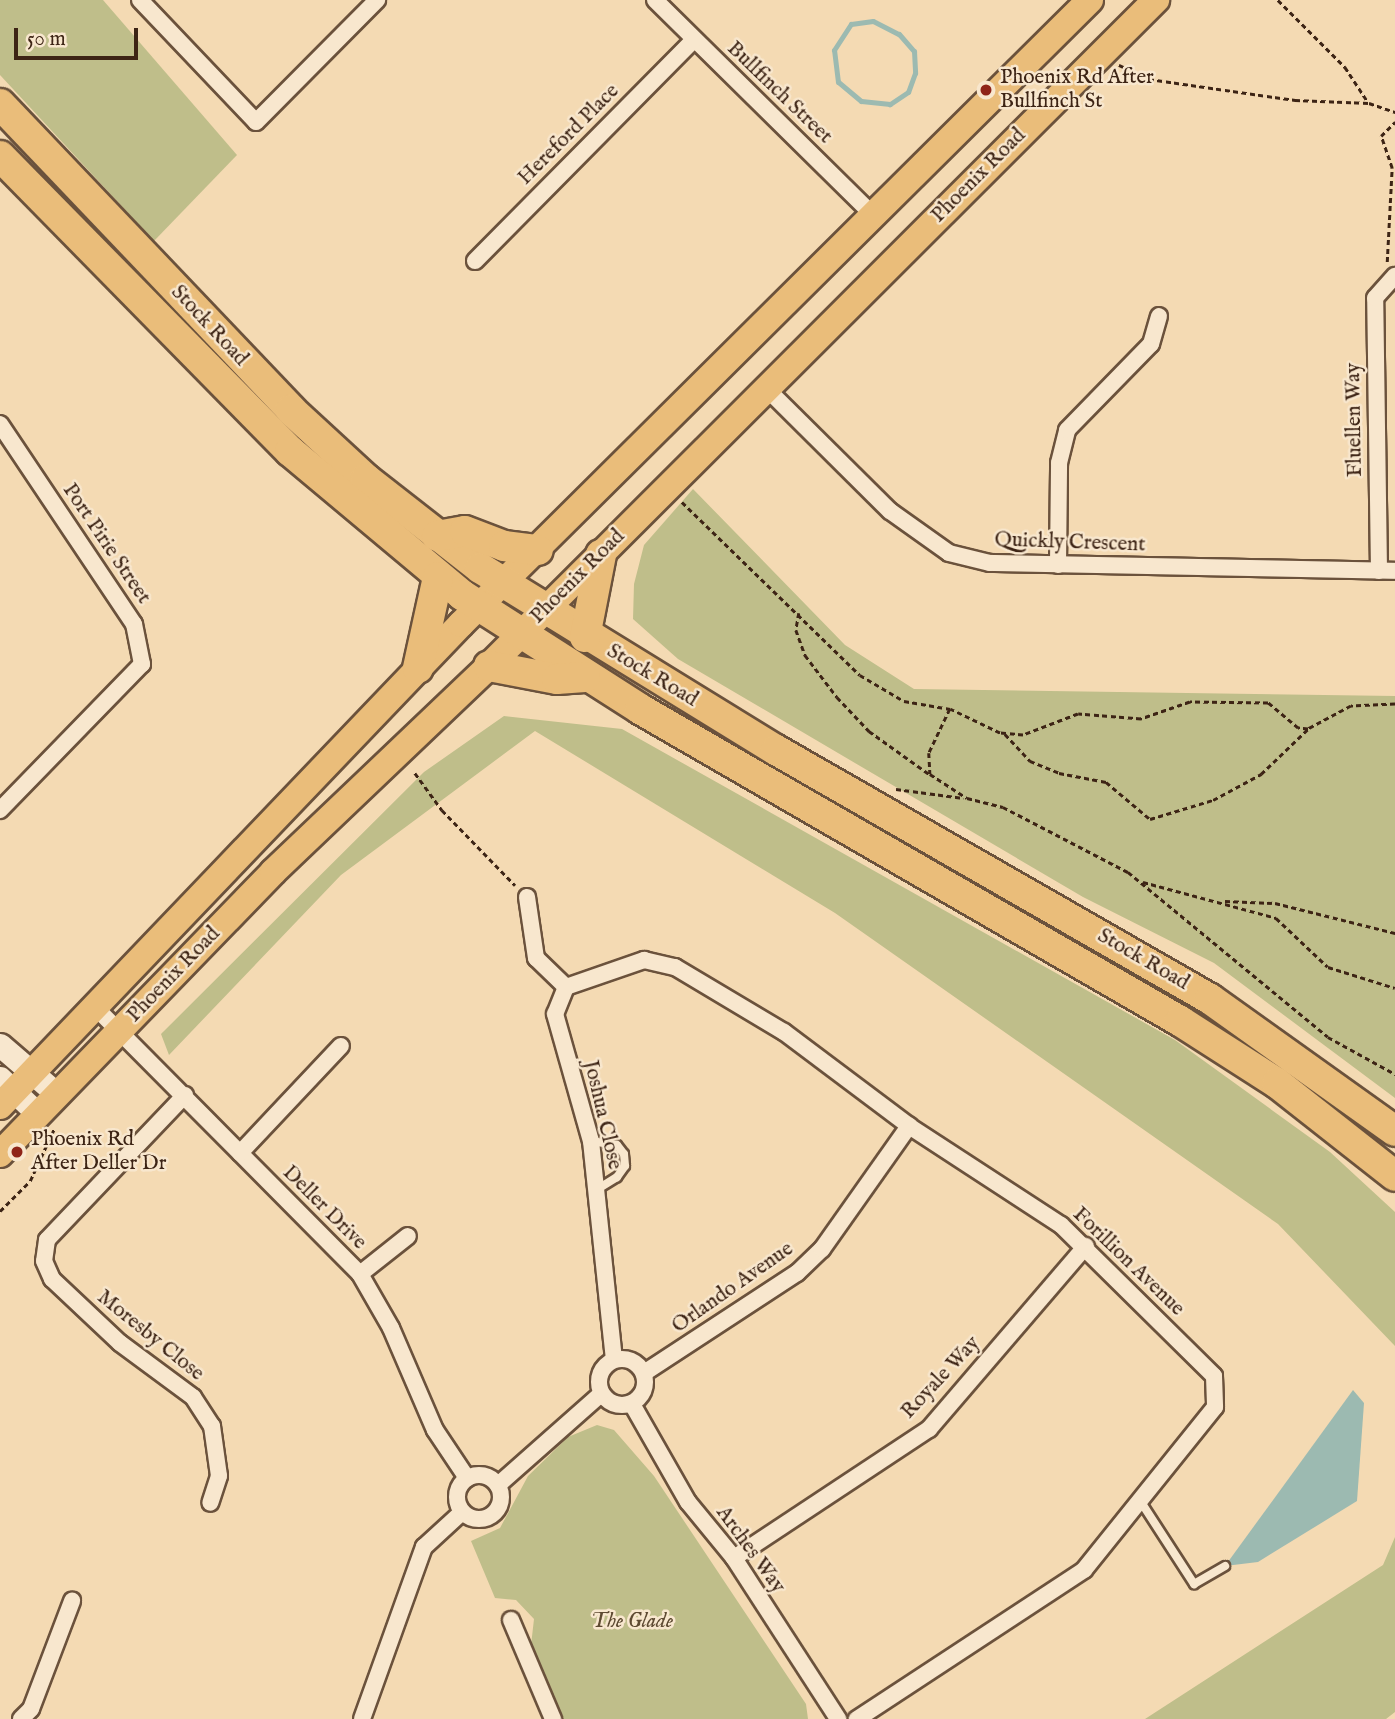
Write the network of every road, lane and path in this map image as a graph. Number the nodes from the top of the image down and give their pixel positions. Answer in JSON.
{"nodes":[{"id":1,"x":140,"y":0,"type":"edge"},
{"id":2,"x":377,"y":0,"type":"edge"},
{"id":3,"x":655,"y":0,"type":"edge"},
{"id":4,"x":1090,"y":0,"type":"edge"},
{"id":5,"x":1156,"y":0,"type":"edge"},
{"id":6,"x":1278,"y":0,"type":"edge"},
{"id":7,"x":694,"y":40,"type":"junction"},
{"id":8,"x":1127,"y":73,"type":"dead end"},
{"id":9,"x":1369,"y":103,"type":"junction"},
{"id":10,"x":0,"y":104,"type":"edge"},
{"id":11,"x":1395,"y":112,"type":"edge"},
{"id":12,"x":1395,"y":122,"type":"edge"},
{"id":13,"x":0,"y":156,"type":"edge"},
{"id":14,"x":874,"y":216,"type":"junction"},
{"id":15,"x":475,"y":261,"type":"dead end"},
{"id":16,"x":1395,"y":276,"type":"edge"},
{"id":17,"x":1160,"y":316,"type":"dead end"},
{"id":18,"x":767,"y":389,"type":"junction"},
{"id":19,"x":0,"y":424,"type":"edge"},
{"id":20,"x":682,"y":502,"type":"dead end"},
{"id":21,"x":437,"y":536,"type":"junction"},
{"id":22,"x":538,"y":550,"type":"junction"},
{"id":23,"x":601,"y":555,"type":"junction"},
{"id":24,"x":1058,"y":565,"type":"junction"},
{"id":25,"x":1387,"y":571,"type":"edge"},
{"id":26,"x":438,"y":577,"type":"junction"},
{"id":27,"x":503,"y":584,"type":"junction"},
{"id":28,"x":479,"y":607,"type":"junction"},
{"id":29,"x":543,"y":611,"type":"junction"},
{"id":30,"x":799,"y":613,"type":"junction"},
{"id":31,"x":520,"y":635,"type":"junction"},
{"id":32,"x":585,"y":637,"type":"junction"},
{"id":33,"x":489,"y":666,"type":"junction"},
{"id":34,"x":418,"y":668,"type":"junction"},
{"id":35,"x":585,"y":677,"type":"junction"},
{"id":36,"x":1395,"y":704,"type":"edge"},
{"id":37,"x":950,"y":709,"type":"junction"},
{"id":38,"x":1308,"y":729,"type":"junction"},
{"id":39,"x":1004,"y":733,"type":"junction"},
{"id":40,"x":415,"y":772,"type":"dead end"},
{"id":41,"x":930,"y":774,"type":"junction"},
{"id":42,"x":896,"y":789,"type":"dead end"},
{"id":43,"x":967,"y":798,"type":"junction"},
{"id":44,"x":0,"y":810,"type":"edge"},
{"id":45,"x":1140,"y":881,"type":"junction"},
{"id":46,"x":527,"y":897,"type":"joint"},
{"id":47,"x":1225,"y":901,"type":"junction"},
{"id":48,"x":1395,"y":933,"type":"edge"},
{"id":49,"x":566,"y":987,"type":"junction"},
{"id":50,"x":1395,"y":988,"type":"edge"},
{"id":51,"x":95,"y":1007,"type":"junction"},
{"id":52,"x":121,"y":1030,"type":"junction"},
{"id":53,"x":0,"y":1045,"type":"edge"},
{"id":54,"x":341,"y":1046,"type":"dead end"},
{"id":55,"x":32,"y":1073,"type":"junction"},
{"id":56,"x":1395,"y":1074,"type":"edge"},
{"id":57,"x":4,"y":1092,"type":"edge"},
{"id":58,"x":185,"y":1095,"type":"junction"},
{"id":59,"x":49,"y":1109,"type":"junction"},
{"id":60,"x":909,"y":1126,"type":"junction"},
{"id":61,"x":1395,"y":1131,"type":"edge"},
{"id":62,"x":591,"y":1141,"type":"junction"},
{"id":63,"x":240,"y":1153,"type":"junction"},
{"id":64,"x":0,"y":1154,"type":"edge"},
{"id":65,"x":1395,"y":1175,"type":"edge"},
{"id":66,"x":598,"y":1189,"type":"junction"},
{"id":67,"x":0,"y":1211,"type":"edge"},
{"id":68,"x":408,"y":1236,"type":"dead end"},
{"id":69,"x":1086,"y":1247,"type":"junction"},
{"id":70,"x":360,"y":1275,"type":"junction"},
{"id":71,"x":614,"y":1359,"type":"junction"},
{"id":72,"x":644,"y":1373,"type":"junction"},
{"id":73,"x":601,"y":1394,"type":"junction"},
{"id":74,"x":632,"y":1404,"type":"junction"},
{"id":75,"x":467,"y":1478,"type":"junction"},
{"id":76,"x":498,"y":1485,"type":"junction"},
{"id":77,"x":1141,"y":1502,"type":"junction"},
{"id":78,"x":209,"y":1503,"type":"dead end"},
{"id":79,"x":462,"y":1512,"type":"junction"},
{"id":80,"x":734,"y":1558,"type":"junction"},
{"id":81,"x":1225,"y":1566,"type":"dead end"},
{"id":82,"x":72,"y":1601,"type":"dead end"},
{"id":83,"x":511,"y":1620,"type":"dead end"},
{"id":84,"x":21,"y":1719,"type":"edge"},
{"id":85,"x":362,"y":1719,"type":"edge"},
{"id":86,"x":553,"y":1719,"type":"edge"},
{"id":87,"x":838,"y":1719,"type":"edge"},
{"id":88,"x":856,"y":1719,"type":"edge"}],
"edges":[{"from":1,"to":2,"type":"street"},
{"from":3,"to":7,"type":"street","name":"Bullfinch Street"},
{"from":4,"to":14,"type":"main road","name":"Phoenix Road"},
{"from":5,"to":18,"type":"main road","name":"Phoenix Road"},
{"from":6,"to":9,"type":"path"},
{"from":7,"to":14,"type":"street","name":"Bullfinch Street"},
{"from":7,"to":15,"type":"street","name":"Hereford Place"},
{"from":8,"to":9,"type":"path"},
{"from":9,"to":11,"type":"path"},
{"from":10,"to":21,"type":"highway","name":"Stock Road"},
{"from":12,"to":16,"type":"path"},
{"from":13,"to":26,"type":"highway","name":"Stock Road"},
{"from":14,"to":22,"type":"main road","name":"Phoenix Road"},
{"from":16,"to":25,"type":"street","name":"Fluellen Way"},
{"from":17,"to":24,"type":"street"},
{"from":18,"to":23,"type":"main road","name":"Phoenix Road"},
{"from":18,"to":24,"type":"street","name":"Quickly Crescent"},
{"from":19,"to":44,"type":"street","name":"Port Pirie Street"},
{"from":20,"to":30,"type":"path"},
{"from":21,"to":22,"type":"highway"},
{"from":21,"to":27,"type":"highway","name":"Stock Road"},
{"from":22,"to":27,"type":"main road","name":"Phoenix Road"},
{"from":23,"to":29,"type":"main road","name":"Phoenix Road"},
{"from":23,"to":32,"type":"highway"},
{"from":24,"to":25,"type":"street","name":"Quickly Crescent"},
{"from":26,"to":28,"type":"highway","name":"Stock Road"},
{"from":26,"to":34,"type":"highway"},
{"from":27,"to":28,"type":"main road","name":"Phoenix Road"},
{"from":27,"to":29,"type":"highway","name":"Stock Road"},
{"from":28,"to":31,"type":"highway","name":"Stock Road"},
{"from":28,"to":34,"type":"main road","name":"Phoenix Road"},
{"from":29,"to":31,"type":"main road","name":"Phoenix Road"},
{"from":29,"to":32,"type":"highway","name":"Stock Road"},
{"from":30,"to":37,"type":"path"},
{"from":30,"to":41,"type":"path"},
{"from":31,"to":33,"type":"main road","name":"Phoenix Road"},
{"from":31,"to":35,"type":"highway","name":"Stock Road"},
{"from":32,"to":61,"type":"highway","name":"Stock Road"},
{"from":33,"to":35,"type":"highway"},
{"from":33,"to":52,"type":"main road","name":"Phoenix Road"},
{"from":34,"to":51,"type":"main road","name":"Phoenix Road"},
{"from":35,"to":65,"type":"highway","name":"Stock Road"},
{"from":36,"to":38,"type":"path"},
{"from":37,"to":39,"type":"path"},
{"from":37,"to":41,"type":"path"},
{"from":38,"to":39,"type":"path"},
{"from":38,"to":39,"type":"path"},
{"from":40,"to":46,"type":"path"},
{"from":41,"to":43,"type":"path"},
{"from":42,"to":43,"type":"path"},
{"from":43,"to":45,"type":"path"},
{"from":45,"to":47,"type":"path"},
{"from":45,"to":56,"type":"path"},
{"from":46,"to":49,"type":"street"},
{"from":47,"to":48,"type":"path"},
{"from":47,"to":50,"type":"path"},
{"from":49,"to":60,"type":"street","name":"Forillion Avenue"},
{"from":49,"to":62,"type":"street","name":"Joshua Close"},
{"from":51,"to":52,"type":"street","name":"Deller Drive"},
{"from":51,"to":55,"type":"main road","name":"Phoenix Road"},
{"from":52,"to":58,"type":"street","name":"Deller Drive"},
{"from":52,"to":59,"type":"main road","name":"Phoenix Road"},
{"from":53,"to":55,"type":"street"},
{"from":54,"to":63,"type":"street"},
{"from":55,"to":57,"type":"main road","name":"Phoenix Road"},
{"from":55,"to":59,"type":"street"},
{"from":57,"to":59,"type":"street"},
{"from":58,"to":63,"type":"street","name":"Deller Drive"},
{"from":58,"to":78,"type":"street","name":"Moresby Close"},
{"from":59,"to":64,"type":"main road","name":"Phoenix Road"},
{"from":59,"to":67,"type":"path"},
{"from":60,"to":69,"type":"street","name":"Forillion Avenue"},
{"from":60,"to":72,"type":"street","name":"Orlando Avenue"},
{"from":62,"to":66,"type":"street","name":"Joshua Close"},
{"from":62,"to":66,"type":"lane"},
{"from":63,"to":70,"type":"street","name":"Deller Drive"},
{"from":66,"to":71,"type":"street","name":"Joshua Close"},
{"from":68,"to":70,"type":"street"},
{"from":69,"to":77,"type":"street","name":"Forillion Avenue"},
{"from":69,"to":80,"type":"street","name":"Royale Way"},
{"from":70,"to":75,"type":"street","name":"Deller Drive"},
{"from":71,"to":72,"type":"street"},
{"from":71,"to":73,"type":"street"},
{"from":72,"to":74,"type":"street"},
{"from":73,"to":74,"type":"street"},
{"from":73,"to":76,"type":"street"},
{"from":74,"to":80,"type":"street","name":"Arches Way"},
{"from":75,"to":76,"type":"street"},
{"from":75,"to":79,"type":"street"},
{"from":76,"to":79,"type":"street"},
{"from":77,"to":81,"type":"lane"},
{"from":77,"to":88,"type":"street","name":"Forillion Avenue"},
{"from":79,"to":85,"type":"street"},
{"from":80,"to":87,"type":"street","name":"Arches Way"},
{"from":82,"to":84,"type":"street"},
{"from":83,"to":86,"type":"street"}]}
